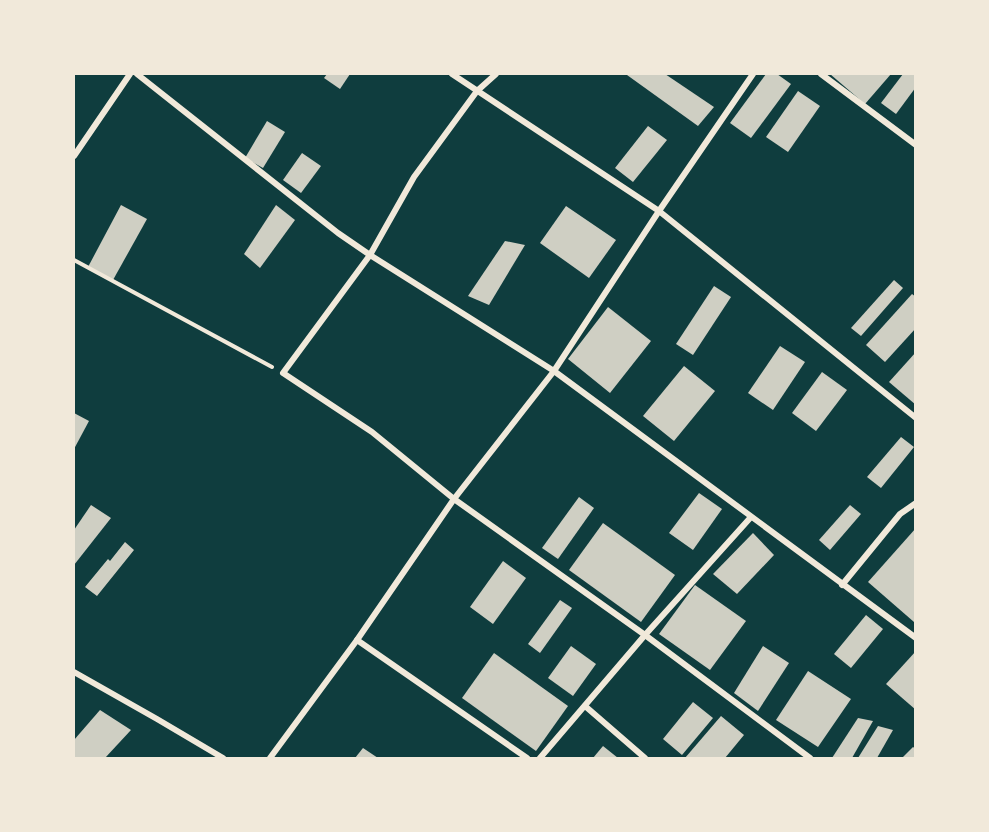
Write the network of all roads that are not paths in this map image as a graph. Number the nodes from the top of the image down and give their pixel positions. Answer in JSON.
{"nodes":[{"id":1,"x":129,"y":74,"type":"edge"},
{"id":2,"x":137,"y":74,"type":"edge"},
{"id":3,"x":452,"y":74,"type":"edge"},
{"id":4,"x":496,"y":74,"type":"edge"},
{"id":5,"x":753,"y":74,"type":"edge"},
{"id":6,"x":821,"y":74,"type":"edge"},
{"id":7,"x":477,"y":91,"type":"junction"},
{"id":8,"x":915,"y":145,"type":"edge"},
{"id":9,"x":74,"y":156,"type":"edge"},
{"id":10,"x":659,"y":211,"type":"junction"},
{"id":11,"x":370,"y":255,"type":"junction"},
{"id":12,"x":554,"y":371,"type":"junction"},
{"id":13,"x":915,"y":418,"type":"edge"},
{"id":14,"x":454,"y":499,"type":"junction"},
{"id":15,"x":915,"y":503,"type":"edge"},
{"id":16,"x":751,"y":517,"type":"junction"},
{"id":17,"x":842,"y":585,"type":"junction"},
{"id":18,"x":645,"y":635,"type":"junction"},
{"id":19,"x":915,"y":638,"type":"edge"},
{"id":20,"x":357,"y":640,"type":"junction"},
{"id":21,"x":74,"y":672,"type":"edge"},
{"id":22,"x":585,"y":706,"type":"junction"},
{"id":23,"x":223,"y":759,"type":"edge"},
{"id":24,"x":270,"y":759,"type":"edge"},
{"id":25,"x":527,"y":759,"type":"edge"},
{"id":26,"x":540,"y":759,"type":"edge"},
{"id":27,"x":645,"y":759,"type":"edge"},
{"id":28,"x":810,"y":759,"type":"edge"}],
"edges":[{"from":1,"to":9,"type":"street"},
{"from":2,"to":11,"type":"street"},
{"from":3,"to":7,"type":"street"},
{"from":4,"to":7,"type":"street"},
{"from":5,"to":10,"type":"street"},
{"from":6,"to":8,"type":"street"},
{"from":7,"to":10,"type":"street"},
{"from":7,"to":11,"type":"street"},
{"from":10,"to":12,"type":"street"},
{"from":10,"to":13,"type":"street"},
{"from":11,"to":12,"type":"street"},
{"from":11,"to":14,"type":"street"},
{"from":12,"to":14,"type":"street"},
{"from":12,"to":16,"type":"street"},
{"from":14,"to":18,"type":"street"},
{"from":14,"to":20,"type":"street"},
{"from":15,"to":17,"type":"street"},
{"from":16,"to":17,"type":"street"},
{"from":16,"to":18,"type":"street"},
{"from":17,"to":19,"type":"street"},
{"from":18,"to":22,"type":"street"},
{"from":18,"to":28,"type":"street"},
{"from":20,"to":24,"type":"street"},
{"from":20,"to":25,"type":"street"},
{"from":21,"to":23,"type":"street"},
{"from":22,"to":26,"type":"street"},
{"from":22,"to":27,"type":"street"}]}
